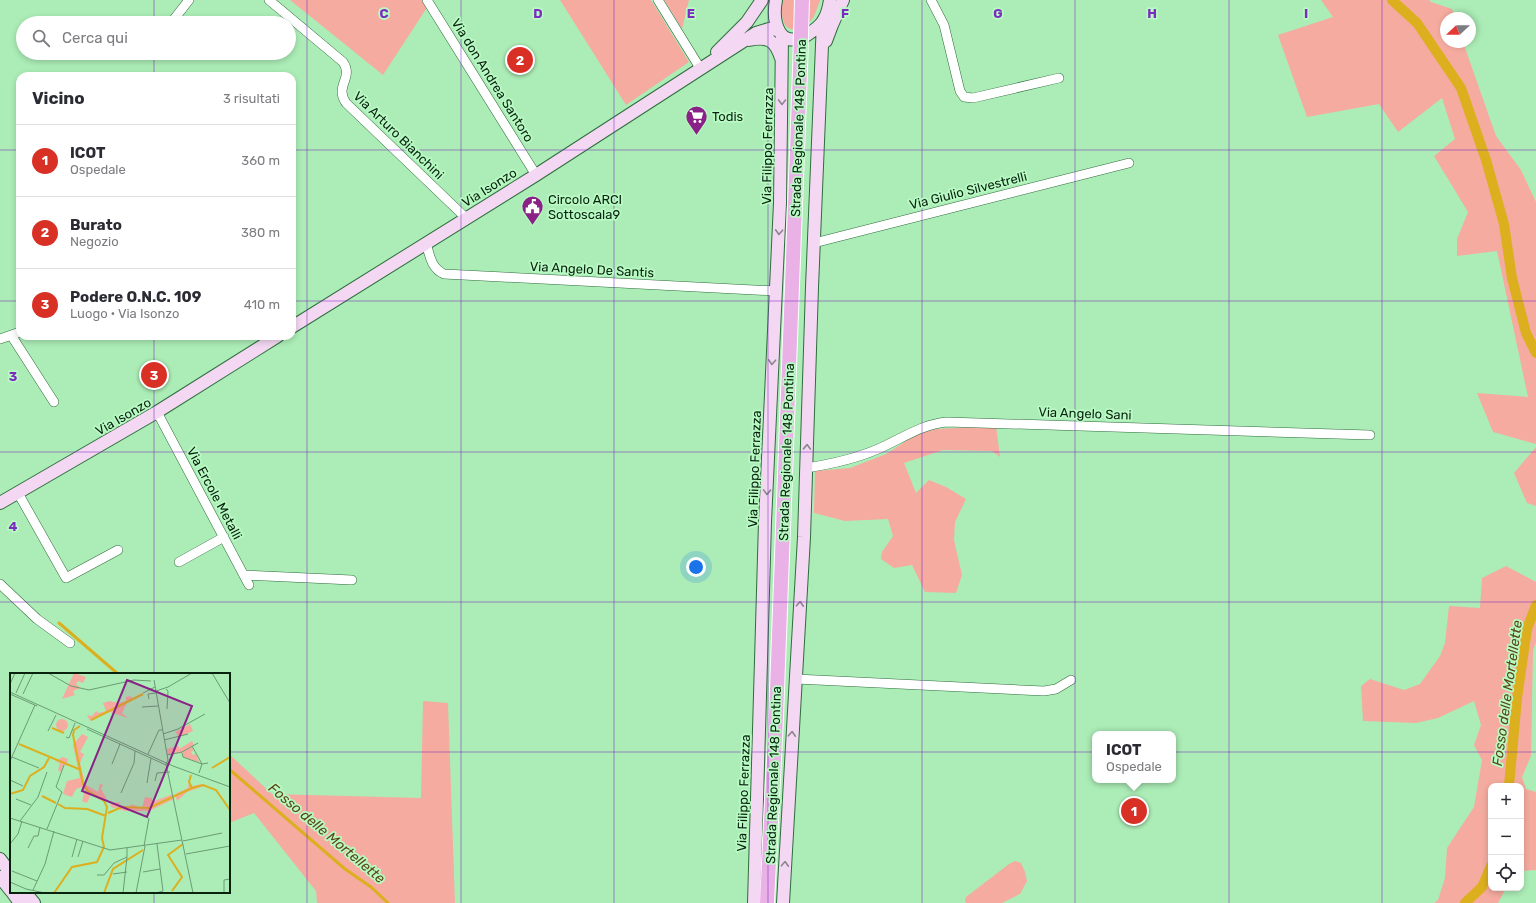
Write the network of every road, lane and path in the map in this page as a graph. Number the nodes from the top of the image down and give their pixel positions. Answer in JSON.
{"nodes":[{"id":1,"x":189,"y":0,"type":"edge"},
{"id":2,"x":269,"y":0,"type":"edge"},
{"id":3,"x":427,"y":0,"type":"edge"},
{"id":4,"x":658,"y":0,"type":"edge"},
{"id":5,"x":762,"y":0,"type":"edge"},
{"id":6,"x":802,"y":0,"type":"edge"},
{"id":7,"x":830,"y":0,"type":"edge"},
{"id":8,"x":837,"y":0,"type":"edge"},
{"id":9,"x":843,"y":0,"type":"edge"},
{"id":10,"x":931,"y":0,"type":"edge"},
{"id":11,"x":775,"y":2,"type":"edge"},
{"id":12,"x":176,"y":16,"type":"edge"},
{"id":13,"x":288,"y":16,"type":"edge"},
{"id":14,"x":825,"y":17,"type":"junction"},
{"id":15,"x":296,"y":23,"type":"edge"},
{"id":16,"x":780,"y":33,"type":"junction"},
{"id":17,"x":741,"y":37,"type":"junction"},
{"id":18,"x":822,"y":59,"type":"junction"},
{"id":19,"x":783,"y":63,"type":"junction"},
{"id":20,"x":700,"y":68,"type":"junction"},
{"id":21,"x":1059,"y":78,"type":"dead end"},
{"id":22,"x":1128,"y":163,"type":"dead end"},
{"id":23,"x":536,"y":175,"type":"junction"},
{"id":24,"x":466,"y":218,"type":"junction"},
{"id":25,"x":426,"y":243,"type":"junction"},
{"id":26,"x":814,"y":243,"type":"junction"},
{"id":27,"x":776,"y":291,"type":"junction"},
{"id":28,"x":296,"y":325,"type":"edge"},
{"id":29,"x":16,"y":333,"type":"edge"},
{"id":30,"x":0,"y":339,"type":"edge"},
{"id":31,"x":20,"y":340,"type":"edge"},
{"id":32,"x":272,"y":340,"type":"edge"},
{"id":33,"x":54,"y":402,"type":"dead end"},
{"id":34,"x":157,"y":412,"type":"junction"},
{"id":35,"x":1370,"y":435,"type":"dead end"},
{"id":36,"x":806,"y":468,"type":"junction"},
{"id":37,"x":18,"y":493,"type":"junction"},
{"id":38,"x":0,"y":503,"type":"edge"},
{"id":39,"x":224,"y":536,"type":"junction"},
{"id":40,"x":118,"y":550,"type":"dead end"},
{"id":41,"x":179,"y":562,"type":"dead end"},
{"id":42,"x":244,"y":575,"type":"junction"},
{"id":43,"x":352,"y":580,"type":"dead end"},
{"id":44,"x":0,"y":584,"type":"edge"},
{"id":45,"x":250,"y":585,"type":"dead end"},
{"id":46,"x":70,"y":643,"type":"dead end"},
{"id":47,"x":796,"y":679,"type":"junction"},
{"id":48,"x":1071,"y":680,"type":"dead end"},
{"id":49,"x":0,"y":859,"type":"edge"},
{"id":50,"x":10,"y":873,"type":"edge"},
{"id":51,"x":0,"y":877,"type":"edge"},
{"id":52,"x":10,"y":891,"type":"edge"},
{"id":53,"x":12,"y":893,"type":"edge"},
{"id":54,"x":26,"y":893,"type":"edge"},
{"id":55,"x":20,"y":903,"type":"edge"},
{"id":56,"x":34,"y":903,"type":"edge"},
{"id":57,"x":754,"y":903,"type":"edge"},
{"id":58,"x":768,"y":903,"type":"edge"},
{"id":59,"x":783,"y":903,"type":"edge"}],
"edges":[{"from":1,"to":12,"type":"street"},
{"from":2,"to":13,"type":"street","name":"Via Arturo Bianchini"},
{"from":3,"to":23,"type":"street","name":"Via don Andrea Santoro"},
{"from":4,"to":20,"type":"street"},
{"from":5,"to":17,"type":"street"},
{"from":6,"to":58,"type":"main road","name":"Strada Regionale 148 Pontina","bridge":true},
{"from":7,"to":14,"type":"street"},
{"from":8,"to":14,"type":"street"},
{"from":9,"to":18,"type":"street"},
{"from":10,"to":21,"type":"street"},
{"from":11,"to":16,"type":"street"},
{"from":11,"to":17,"type":"street"},
{"from":14,"to":16,"type":"street"},
{"from":14,"to":18,"type":"street"},
{"from":15,"to":24,"type":"street","name":"Via Arturo Bianchini"},
{"from":16,"to":17,"type":"street"},
{"from":16,"to":19,"type":"street","name":"Via Filippo Ferrazza"},
{"from":17,"to":19,"type":"street"},
{"from":17,"to":20,"type":"street","name":"Via Isonzo"},
{"from":18,"to":26,"type":"street"},
{"from":19,"to":27,"type":"street","name":"Via Filippo Ferrazza","one_way":true},
{"from":20,"to":23,"type":"street","name":"Via Isonzo"},
{"from":22,"to":26,"type":"street","name":"Via Giulio Silvestrelli"},
{"from":23,"to":24,"type":"street","name":"Via Isonzo"},
{"from":24,"to":25,"type":"street","name":"Via Isonzo"},
{"from":25,"to":27,"type":"street","name":"Via Angelo De Santis"},
{"from":25,"to":28,"type":"street","name":"Via Isonzo"},
{"from":36,"to":26,"type":"street","one_way":true},
{"from":27,"to":57,"type":"street","name":"Via Filippo Ferrazza","one_way":true},
{"from":29,"to":30,"type":"street"},
{"from":31,"to":33,"type":"street"},
{"from":32,"to":34,"type":"street","name":"Via Isonzo"},
{"from":34,"to":37,"type":"street","name":"Via Isonzo"},
{"from":34,"to":39,"type":"street","name":"Via Ercole Metalli"},
{"from":35,"to":36,"type":"street","name":"Via Angelo Sani"},
{"from":47,"to":36,"type":"street","one_way":true},
{"from":37,"to":38,"type":"street","name":"Via Isonzo"},
{"from":37,"to":40,"type":"street"},
{"from":39,"to":41,"type":"street"},
{"from":39,"to":42,"type":"street","name":"Via Ercole Metalli"},
{"from":42,"to":43,"type":"street"},
{"from":42,"to":45,"type":"street","name":"Via Ercole Metalli"},
{"from":44,"to":46,"type":"street"},
{"from":47,"to":48,"type":"street"},
{"from":59,"to":47,"type":"street","one_way":true},
{"from":49,"to":50,"type":"street"},
{"from":51,"to":52,"type":"street"},
{"from":53,"to":55,"type":"street"},
{"from":54,"to":56,"type":"street"}]}
